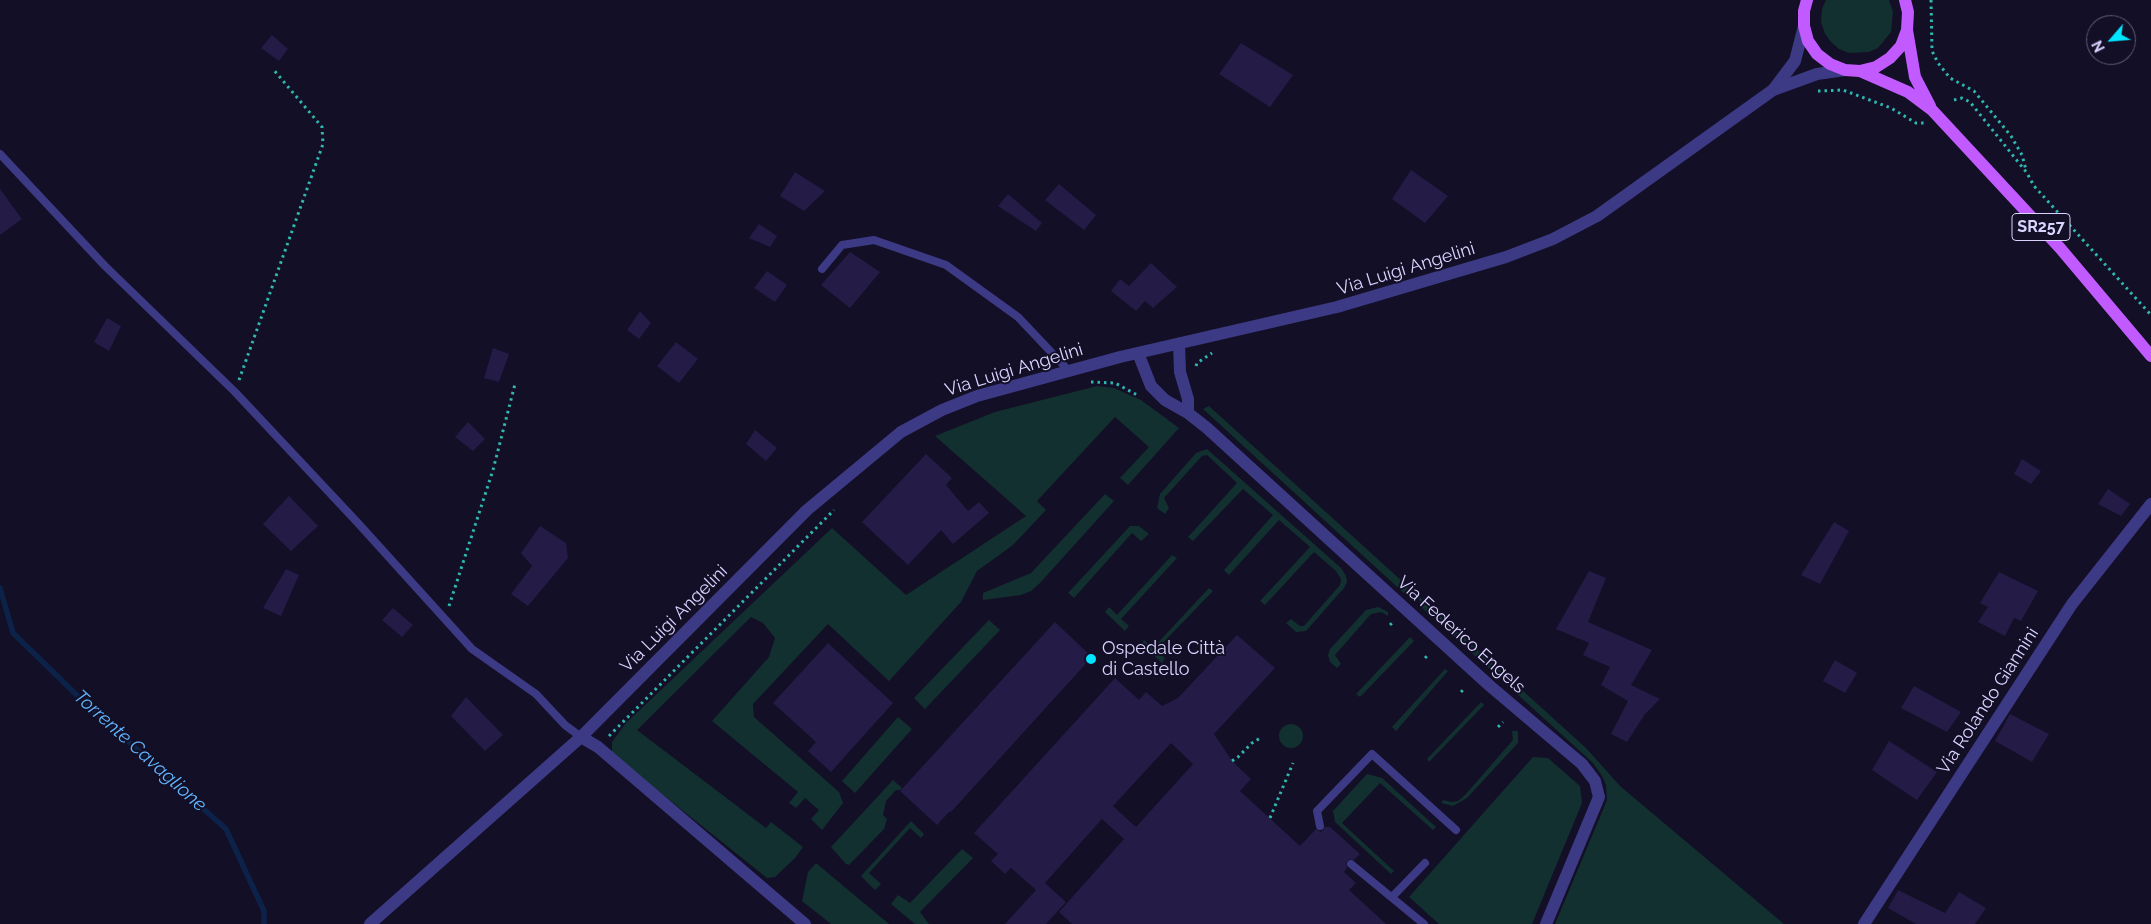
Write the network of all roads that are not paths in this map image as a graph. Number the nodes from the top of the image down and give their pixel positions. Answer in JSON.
{"nodes":[{"id":1,"x":1905,"y":0,"type":"edge"},
{"id":2,"x":1804,"y":4,"type":"edge"},
{"id":3,"x":1804,"y":26,"type":"junction"},
{"id":4,"x":1907,"y":30,"type":"junction"},
{"id":5,"x":1845,"y":70,"type":"junction"},
{"id":6,"x":1860,"y":71,"type":"junction"},
{"id":7,"x":1773,"y":90,"type":"junction"},
{"id":8,"x":1932,"y":110,"type":"junction"},
{"id":9,"x":0,"y":154,"type":"edge"},
{"id":10,"x":822,"y":269,"type":"dead end"},
{"id":11,"x":1179,"y":344,"type":"junction"},
{"id":12,"x":1138,"y":353,"type":"junction"},
{"id":13,"x":2149,"y":354,"type":"edge"},
{"id":14,"x":1070,"y":371,"type":"junction"},
{"id":15,"x":1188,"y":413,"type":"junction"},
{"id":16,"x":2151,"y":504,"type":"edge"},
{"id":17,"x":581,"y":736,"type":"junction"},
{"id":18,"x":1320,"y":826,"type":"dead end"},
{"id":19,"x":1456,"y":830,"type":"dead end"},
{"id":20,"x":1425,"y":863,"type":"dead end"},
{"id":21,"x":1351,"y":864,"type":"dead end"},
{"id":22,"x":1393,"y":896,"type":"junction"},
{"id":23,"x":370,"y":924,"type":"edge"},
{"id":24,"x":806,"y":924,"type":"edge"},
{"id":25,"x":1424,"y":924,"type":"edge"},
{"id":26,"x":1546,"y":924,"type":"edge"},
{"id":27,"x":1864,"y":924,"type":"edge"}],
"edges":[{"from":1,"to":4,"type":"main road","number":"SR257"},
{"from":2,"to":3,"type":"main road","number":"SR257"},
{"from":3,"to":5,"type":"main road","number":"SR257"},
{"from":3,"to":7,"type":"street","name":"Via Luigi Angelini"},
{"from":4,"to":6,"type":"main road"},
{"from":4,"to":8,"type":"main road","number":"SR257"},
{"from":5,"to":6,"type":"main road","number":"SR257"},
{"from":5,"to":7,"type":"street","name":"Via Luigi Angelini"},
{"from":6,"to":8,"type":"main road","number":"SR257"},
{"from":7,"to":11,"type":"street","name":"Via Luigi Angelini"},
{"from":8,"to":13,"type":"main road","number":"SR257"},
{"from":9,"to":17,"type":"lane"},
{"from":10,"to":14,"type":"lane"},
{"from":11,"to":12,"type":"street","name":"Via Luigi Angelini"},
{"from":11,"to":15,"type":"street"},
{"from":12,"to":14,"type":"street","name":"Via Luigi Angelini"},
{"from":12,"to":15,"type":"street","name":"Via Federico Engels"},
{"from":14,"to":17,"type":"street","name":"Via Luigi Angelini"},
{"from":15,"to":26,"type":"street","name":"Via Federico Engels"},
{"from":16,"to":27,"type":"street","name":"Via Rolando Giannini"},
{"from":17,"to":23,"type":"street","name":"Via Luigi Angelini"},
{"from":17,"to":24,"type":"street"},
{"from":18,"to":19,"type":"lane"},
{"from":20,"to":22,"type":"lane"},
{"from":21,"to":22,"type":"lane"},
{"from":22,"to":25,"type":"lane"}]}
